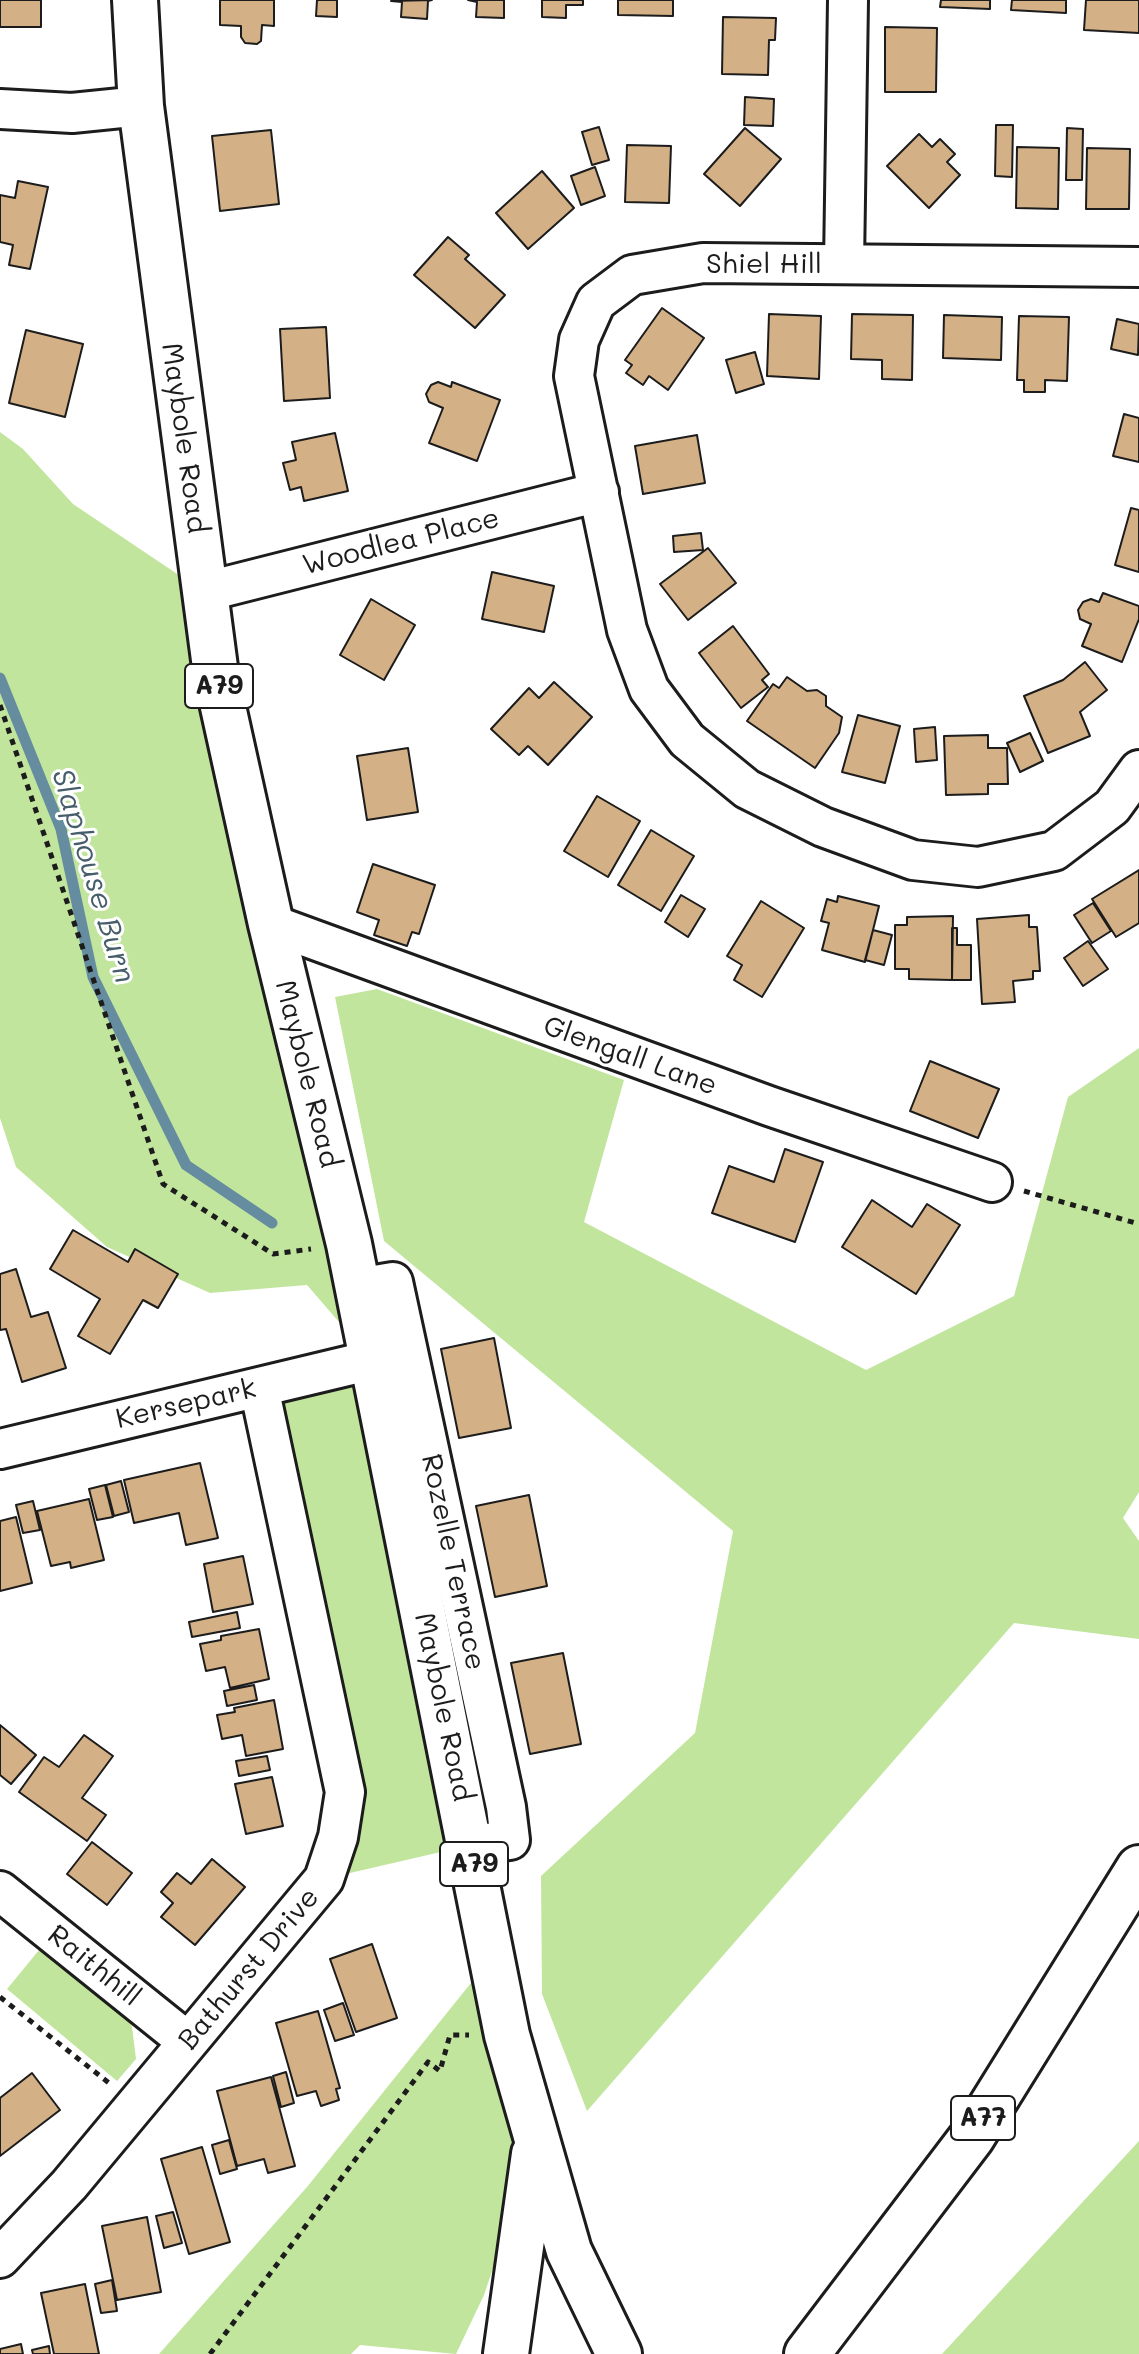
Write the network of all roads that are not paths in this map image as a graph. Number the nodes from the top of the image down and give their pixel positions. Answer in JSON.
{"nodes":[{"id":1,"x":135,"y":0,"type":"edge"},
{"id":2,"x":848,"y":0,"type":"edge"},
{"id":3,"x":141,"y":106,"type":"junction"},
{"id":4,"x":0,"y":109,"type":"edge"},
{"id":5,"x":844,"y":264,"type":"junction"},
{"id":6,"x":1139,"y":267,"type":"edge"},
{"id":7,"x":599,"y":492,"type":"junction"},
{"id":8,"x":204,"y":592,"type":"junction"},
{"id":9,"x":1139,"y":770,"type":"edge"},
{"id":10,"x":271,"y":924,"type":"junction"},
{"id":11,"x":992,"y":1182,"type":"road end"},
{"id":12,"x":357,"y":1288,"type":"junction"},
{"id":13,"x":372,"y":1360,"type":"junction"},
{"id":14,"x":259,"y":1387,"type":"junction"},
{"id":15,"x":0,"y":1449,"type":"edge"},
{"id":16,"x":471,"y":1845,"type":"junction"},
{"id":17,"x":1139,"y":1868,"type":"edge"},
{"id":18,"x":0,"y":1891,"type":"edge"},
{"id":19,"x":188,"y":2042,"type":"junction"},
{"id":20,"x":537,"y":2138,"type":"junction"},
{"id":21,"x":0,"y":2258,"type":"edge"},
{"id":22,"x":506,"y":2354,"type":"edge"},
{"id":23,"x":619,"y":2354,"type":"edge"},
{"id":24,"x":807,"y":2354,"type":"edge"}],
"edges":[{"from":1,"to":3,"type":"main road","name":"Maybole Road","number":"A79"},
{"from":2,"to":5,"type":"street"},
{"from":3,"to":4,"type":"street"},
{"from":3,"to":8,"type":"main road","name":"Maybole Road","number":"A79"},
{"from":5,"to":6,"type":"street","name":"Shiel Hill"},
{"from":5,"to":7,"type":"street","name":"Shiel Hill"},
{"from":7,"to":8,"type":"street","name":"Woodlea Place"},
{"from":7,"to":9,"type":"street","name":"Shiel Hill"},
{"from":8,"to":10,"type":"main road","name":"Maybole Road","number":"A79"},
{"from":10,"to":11,"type":"street","name":"Glengall Lane"},
{"from":10,"to":12,"type":"main road","name":"Maybole Road","number":"A79"},
{"from":12,"to":13,"type":"main road","name":"Maybole Road","number":"A79"},
{"from":12,"to":16,"type":"street","name":"Rozelle Terrace"},
{"from":13,"to":14,"type":"street","name":"Kersepark"},
{"from":13,"to":16,"type":"main road","name":"Maybole Road","number":"A79"},
{"from":14,"to":15,"type":"street","name":"Kersepark"},
{"from":14,"to":19,"type":"street","name":"Bathurst Drive"},
{"from":16,"to":20,"type":"main road","name":"Maybole Road","number":"A79"},
{"from":17,"to":24,"type":"main road","number":"A77"},
{"from":18,"to":19,"type":"street","name":"Raithhill"},
{"from":19,"to":21,"type":"street","name":"Bathurst Drive"},
{"from":20,"to":22,"type":"main road","name":"Maybole Road","number":"A79"},
{"from":20,"to":23,"type":"main road","name":"Maybole Road","number":"A79"}]}
